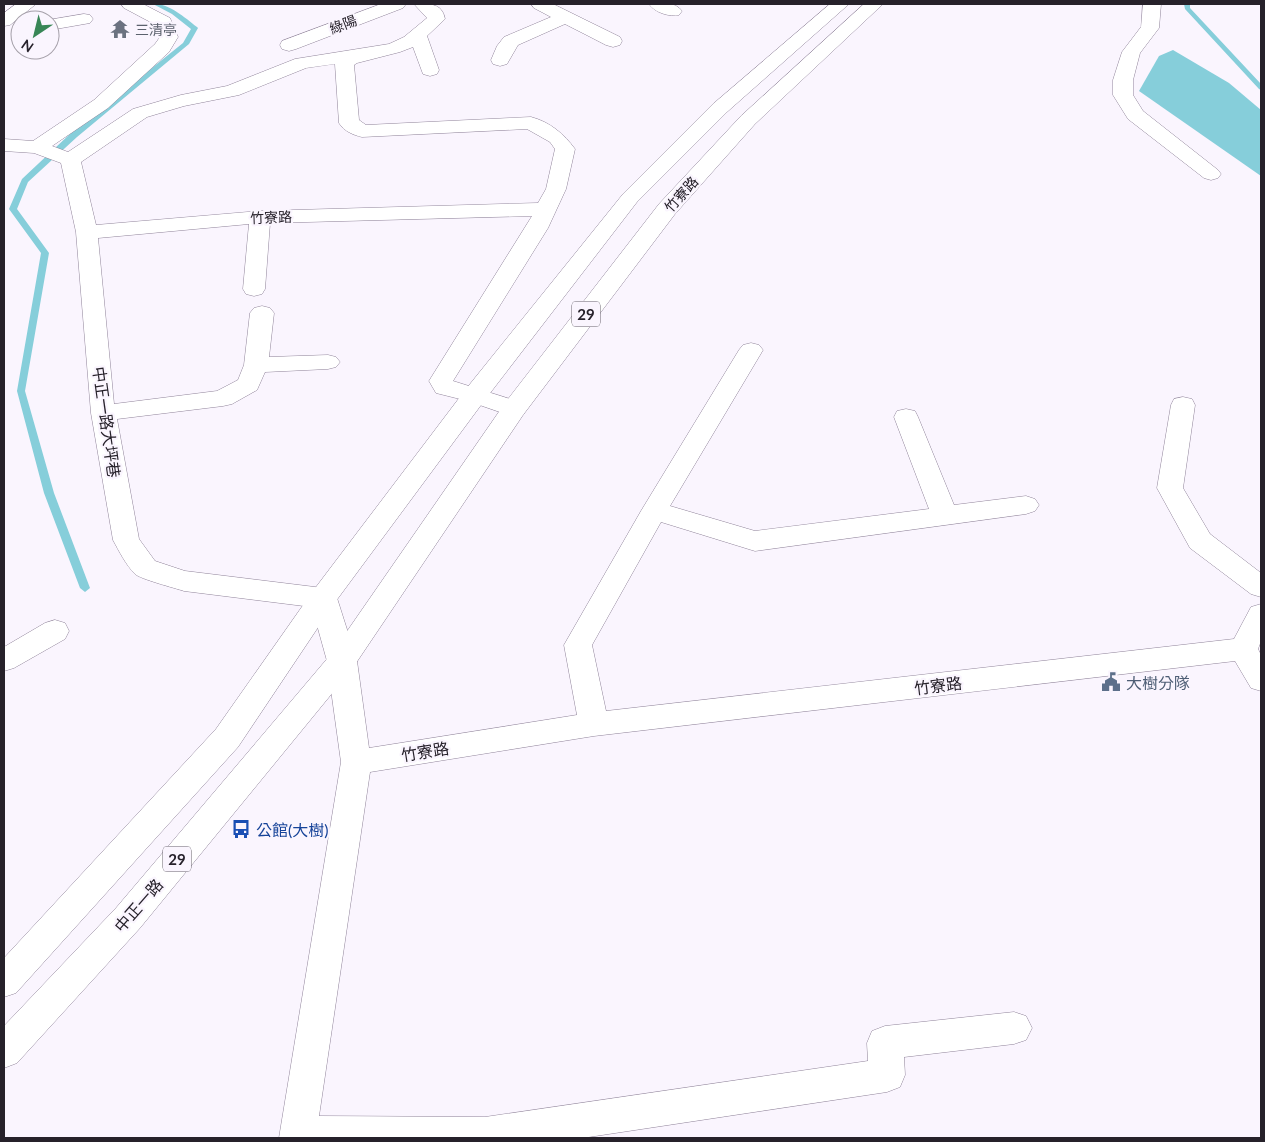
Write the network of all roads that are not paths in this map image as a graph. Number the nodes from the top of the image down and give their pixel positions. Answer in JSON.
{"nodes":[{"id":1,"x":27,"y":4,"type":"edge"},
{"id":2,"x":130,"y":4,"type":"edge"},
{"id":3,"x":397,"y":4,"type":"edge"},
{"id":4,"x":423,"y":4,"type":"edge"},
{"id":5,"x":540,"y":4,"type":"edge"},
{"id":6,"x":840,"y":4,"type":"edge"},
{"id":7,"x":874,"y":4,"type":"edge"},
{"id":8,"x":1152,"y":4,"type":"edge"},
{"id":9,"x":566,"y":17,"type":"junction"},
{"id":10,"x":9,"y":19,"type":"edge"},
{"id":11,"x":84,"y":19,"type":"dead end"},
{"id":12,"x":60,"y":23,"type":"edge"},
{"id":13,"x":417,"y":34,"type":"junction"},
{"id":14,"x":614,"y":41,"type":"dead end"},
{"id":15,"x":289,"y":45,"type":"dead end"},
{"id":16,"x":353,"y":56,"type":"junction"},
{"id":17,"x":500,"y":60,"type":"dead end"},
{"id":18,"x":430,"y":70,"type":"dead end"},
{"id":19,"x":4,"y":145,"type":"edge"},
{"id":20,"x":37,"y":147,"type":"junction"},
{"id":21,"x":70,"y":160,"type":"junction"},
{"id":22,"x":1211,"y":174,"type":"dead end"},
{"id":23,"x":546,"y":209,"type":"junction"},
{"id":24,"x":260,"y":217,"type":"junction"},
{"id":25,"x":87,"y":232,"type":"junction"},
{"id":26,"x":254,"y":289,"type":"dead end"},
{"id":27,"x":262,"y":313,"type":"dead end"},
{"id":28,"x":751,"y":350,"type":"dead end"},
{"id":29,"x":328,"y":362,"type":"dead end"},
{"id":30,"x":256,"y":365,"type":"junction"},
{"id":31,"x":475,"y":396,"type":"junction"},
{"id":32,"x":1183,"y":404,"type":"dead end"},
{"id":33,"x":514,"y":409,"type":"junction"},
{"id":34,"x":102,"y":413,"type":"junction"},
{"id":35,"x":906,"y":417,"type":"dead end"},
{"id":36,"x":1026,"y":505,"type":"dead end"},
{"id":37,"x":654,"y":511,"type":"junction"},
{"id":38,"x":945,"y":516,"type":"junction"},
{"id":39,"x":1261,"y":587,"type":"edge"},
{"id":40,"x":323,"y":598,"type":"junction"},
{"id":41,"x":1261,"y":614,"type":"edge"},
{"id":42,"x":55,"y":631,"type":"dead end"},
{"id":43,"x":1243,"y":649,"type":"junction"},
{"id":44,"x":4,"y":660,"type":"edge"},
{"id":45,"x":342,"y":661,"type":"junction"},
{"id":46,"x":1261,"y":680,"type":"edge"},
{"id":47,"x":594,"y":724,"type":"junction"},
{"id":48,"x":356,"y":762,"type":"junction"},
{"id":49,"x":4,"y":982,"type":"edge"},
{"id":50,"x":1014,"y":1028,"type":"dead end"},
{"id":51,"x":4,"y":1050,"type":"edge"},
{"id":52,"x":297,"y":1136,"type":"edge"}],
"edges":[{"from":1,"to":10,"type":"main road"},
{"from":2,"to":20,"type":"main road"},
{"from":3,"to":15,"type":"main road","name":"綠陽"},
{"from":4,"to":13,"type":"main road"},
{"from":5,"to":9,"type":"main road"},
{"from":6,"to":31,"type":"main road","name":"竹寮路","number":"29"},
{"from":7,"to":33,"type":"main road","name":"竹寮路","number":"29"},
{"from":8,"to":22,"type":"main road"},
{"from":9,"to":14,"type":"main road"},
{"from":9,"to":17,"type":"main road"},
{"from":11,"to":12,"type":"main road"},
{"from":13,"to":16,"type":"main road"},
{"from":13,"to":18,"type":"main road"},
{"from":16,"to":21,"type":"main road"},
{"from":16,"to":23,"type":"main road"},
{"from":19,"to":20,"type":"main road"},
{"from":20,"to":21,"type":"main road"},
{"from":21,"to":25,"type":"main road","name":"中正一路大坪巷"},
{"from":23,"to":24,"type":"main road","name":"竹寮路"},
{"from":23,"to":31,"type":"main road"},
{"from":24,"to":25,"type":"main road","name":"竹寮路"},
{"from":24,"to":26,"type":"main road"},
{"from":25,"to":34,"type":"main road","name":"中正一路大坪巷"},
{"from":27,"to":30,"type":"main road"},
{"from":28,"to":37,"type":"main road"},
{"from":29,"to":30,"type":"main road"},
{"from":30,"to":34,"type":"main road"},
{"from":31,"to":33,"type":"main road"},
{"from":31,"to":40,"type":"main road","name":"竹寮路","number":"29"},
{"from":32,"to":39,"type":"main road"},
{"from":33,"to":45,"type":"main road","name":"竹寮路","number":"29"},
{"from":34,"to":40,"type":"main road","name":"中正一路大坪巷"},
{"from":35,"to":38,"type":"main road"},
{"from":36,"to":38,"type":"main road"},
{"from":37,"to":38,"type":"main road"},
{"from":37,"to":47,"type":"main road"},
{"from":40,"to":45,"type":"main road"},
{"from":40,"to":49,"type":"main road","number":"29"},
{"from":41,"to":43,"type":"main road"},
{"from":42,"to":44,"type":"main road"},
{"from":43,"to":46,"type":"main road"},
{"from":43,"to":47,"type":"main road","name":"竹寮路"},
{"from":45,"to":48,"type":"main road"},
{"from":45,"to":51,"type":"main road","name":"中正一路","number":"29"},
{"from":47,"to":48,"type":"main road","name":"竹寮路"},
{"from":48,"to":52,"type":"main road"},
{"from":50,"to":52,"type":"main road"}]}
